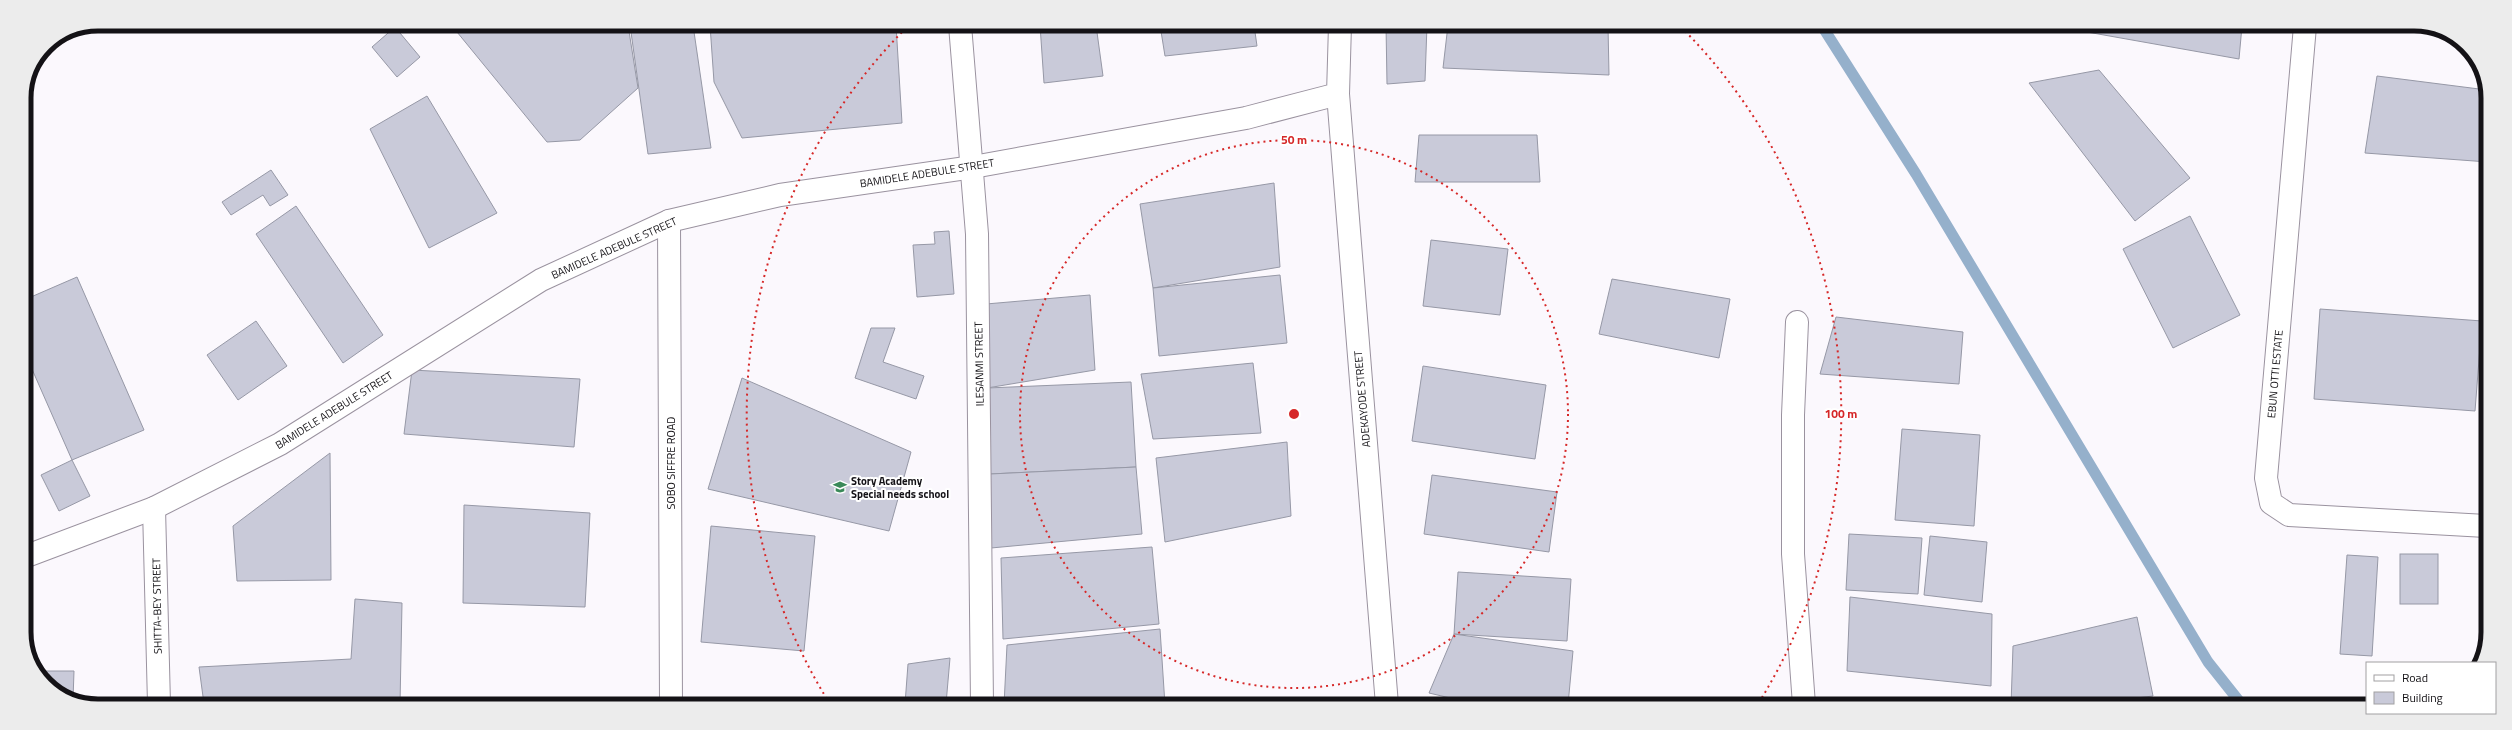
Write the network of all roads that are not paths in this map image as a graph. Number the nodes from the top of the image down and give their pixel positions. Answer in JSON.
{"nodes":[{"id":1,"x":961,"y":31,"type":"edge"},
{"id":2,"x":1340,"y":31,"type":"edge"},
{"id":3,"x":2305,"y":31,"type":"edge"},
{"id":4,"x":1338,"y":94,"type":"junction"},
{"id":5,"x":973,"y":167,"type":"junction"},
{"id":6,"x":669,"y":221,"type":"junction"},
{"id":7,"x":1797,"y":322,"type":"dead end"},
{"id":8,"x":154,"y":508,"type":"junction"},
{"id":9,"x":2481,"y":526,"type":"edge"},
{"id":10,"x":31,"y":554,"type":"edge"},
{"id":11,"x":159,"y":699,"type":"edge"},
{"id":12,"x":671,"y":699,"type":"edge"},
{"id":13,"x":982,"y":699,"type":"edge"},
{"id":14,"x":1387,"y":699,"type":"edge"},
{"id":15,"x":1804,"y":699,"type":"edge"}],
"edges":[{"from":1,"to":5,"type":"street","name":"ILESANMI STREET"},
{"from":2,"to":4,"type":"street"},
{"from":3,"to":9,"type":"street","name":"EBUN OTTI ESTATE"},
{"from":4,"to":5,"type":"street","name":"BAMIDELE ADEBULE STREET"},
{"from":4,"to":14,"type":"street","name":"ADEKAYODE STREET"},
{"from":5,"to":6,"type":"street","name":"BAMIDELE ADEBULE STREET"},
{"from":5,"to":13,"type":"street","name":"ILESANMI STREET"},
{"from":6,"to":8,"type":"street","name":"BAMIDELE ADEBULE STREET"},
{"from":6,"to":12,"type":"street","name":"SOBO SIFFRE ROAD"},
{"from":7,"to":15,"type":"street"},
{"from":8,"to":10,"type":"street","name":"BAMIDELE ADEBULE STREET"},
{"from":8,"to":11,"type":"street","name":"SHITTA-BEY STREET"}]}
